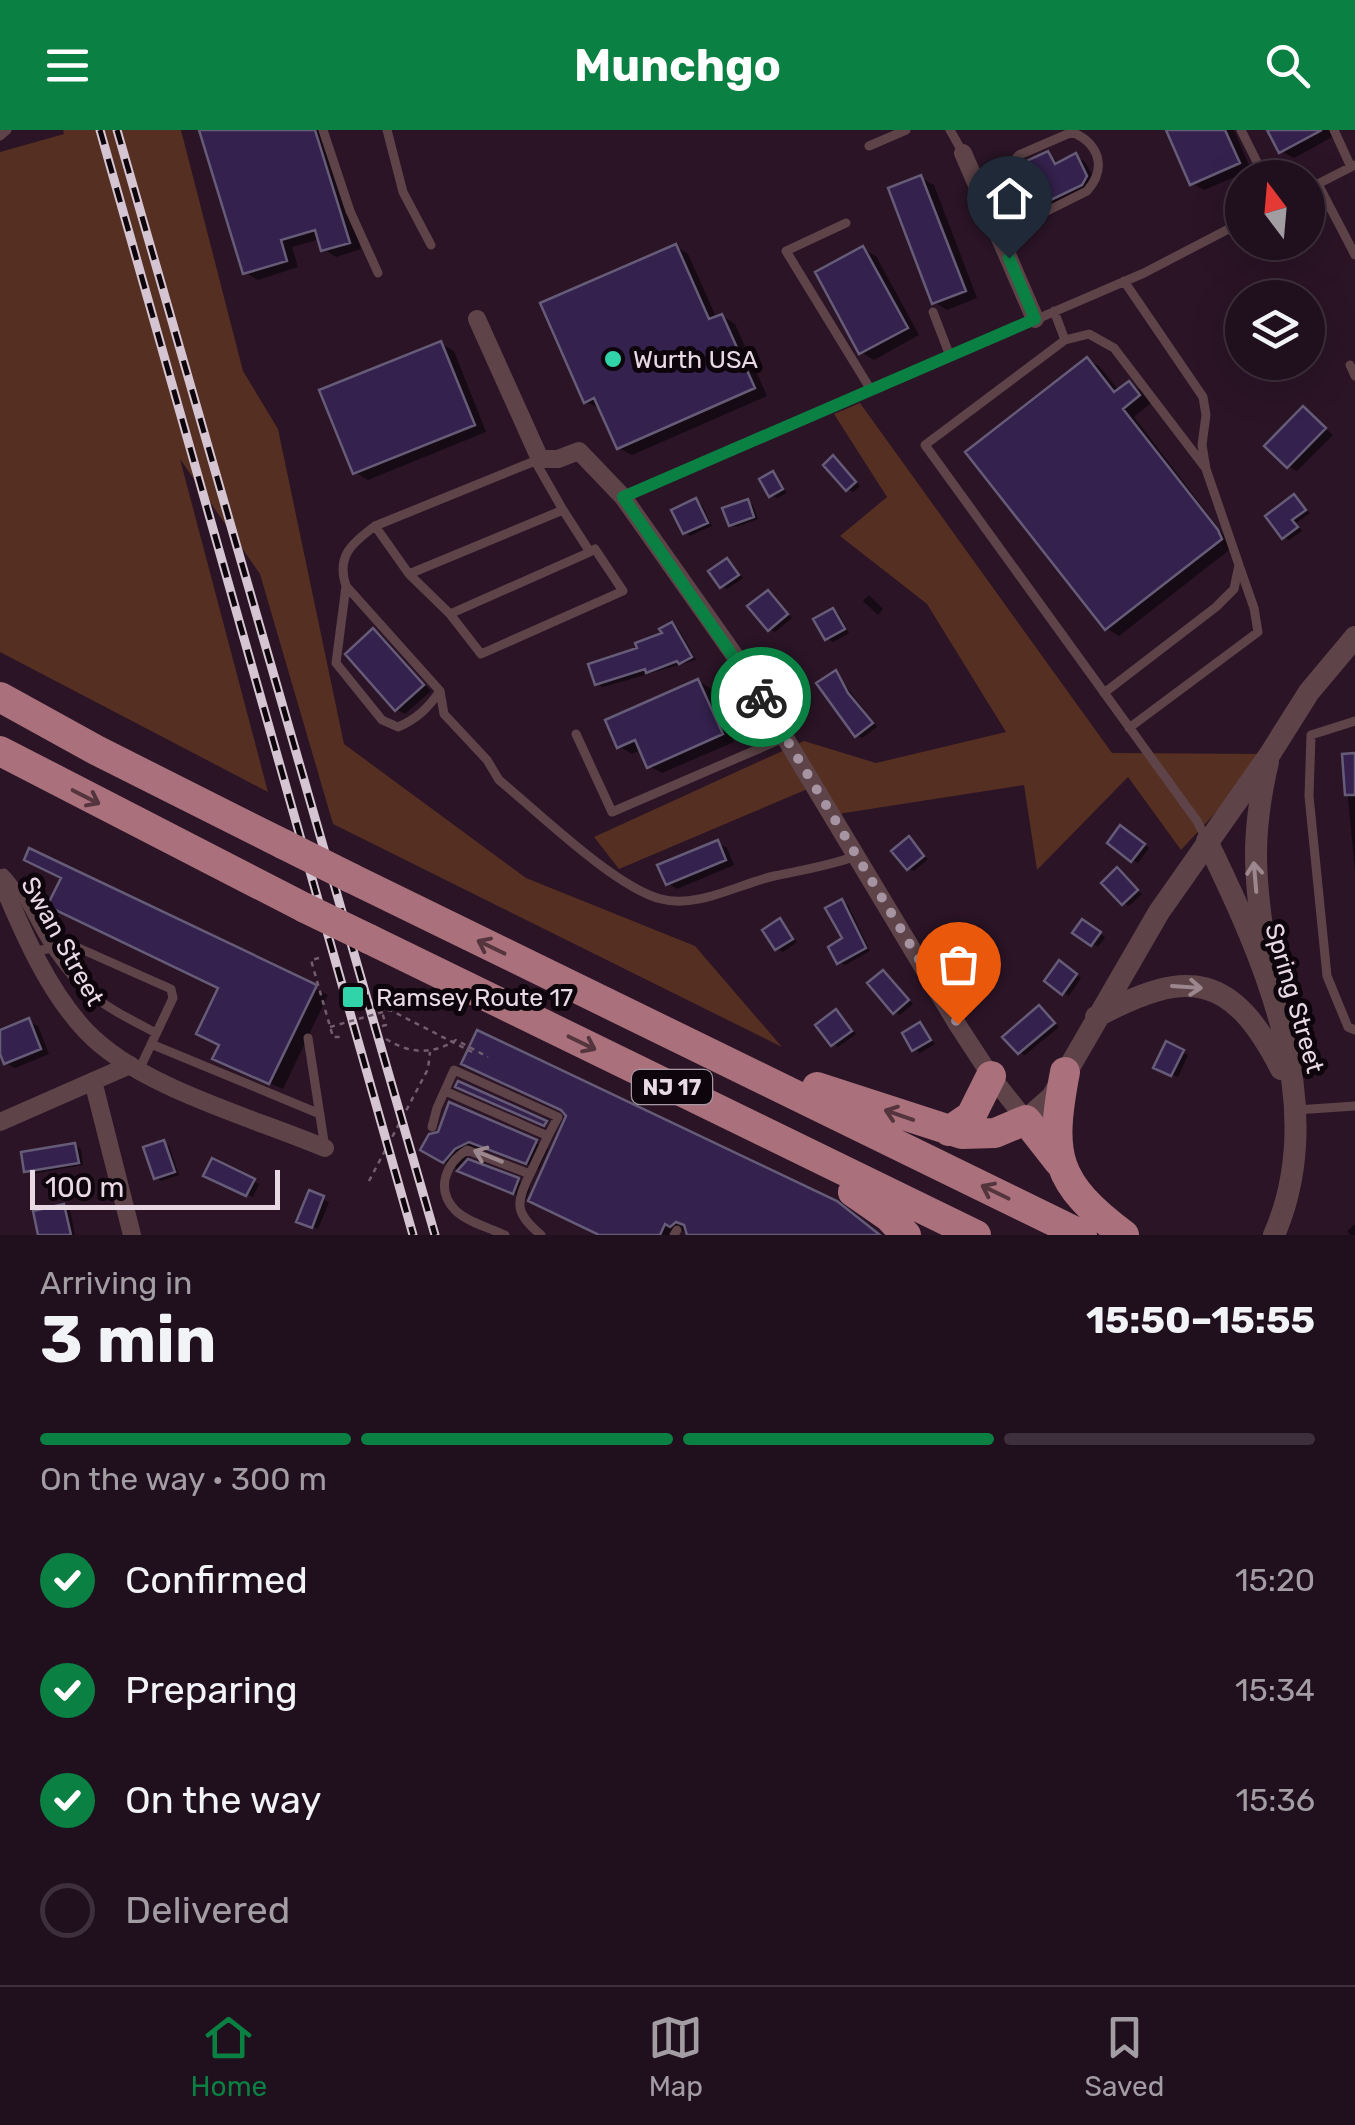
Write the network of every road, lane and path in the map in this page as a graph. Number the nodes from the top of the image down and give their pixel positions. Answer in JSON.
{"nodes":[{"id":1,"x":7,"y":130,"type":"edge"},
{"id":2,"x":322,"y":130,"type":"edge"},
{"id":3,"x":387,"y":130,"type":"edge"},
{"id":4,"x":906,"y":130,"type":"edge"},
{"id":5,"x":950,"y":130,"type":"edge"},
{"id":6,"x":1241,"y":130,"type":"edge"},
{"id":7,"x":1334,"y":130,"type":"edge"},
{"id":8,"x":0,"y":136,"type":"edge"},
{"id":9,"x":869,"y":146,"type":"dead end"},
{"id":10,"x":964,"y":153,"type":"joint"},
{"id":11,"x":1256,"y":160,"type":"edge"},
{"id":12,"x":1353,"y":166,"type":"edge"},
{"id":13,"x":1325,"y":180,"type":"edge"},
{"id":14,"x":978,"y":188,"type":"junction"},
{"id":15,"x":1325,"y":197,"type":"edge"},
{"id":16,"x":846,"y":222,"type":"dead end"},
{"id":17,"x":996,"y":228,"type":"junction"},
{"id":18,"x":1225,"y":230,"type":"edge"},
{"id":19,"x":431,"y":245,"type":"dead end"},
{"id":20,"x":1355,"y":254,"type":"edge"},
{"id":21,"x":378,"y":274,"type":"dead end"},
{"id":22,"x":1124,"y":281,"type":"junction"},
{"id":23,"x":1054,"y":311,"type":"junction"},
{"id":24,"x":933,"y":312,"type":"dead end"},
{"id":25,"x":477,"y":319,"type":"dead end"},
{"id":26,"x":1035,"y":319,"type":"junction"},
{"id":27,"x":1064,"y":340,"type":"junction"},
{"id":28,"x":950,"y":356,"type":"junction"},
{"id":29,"x":1350,"y":365,"type":"dead end"},
{"id":30,"x":1355,"y":376,"type":"edge"},
{"id":31,"x":870,"y":390,"type":"junction"},
{"id":32,"x":538,"y":460,"type":"junction"},
{"id":33,"x":1206,"y":469,"type":"junction"},
{"id":34,"x":623,"y":497,"type":"junction"},
{"id":35,"x":564,"y":510,"type":"junction"},
{"id":36,"x":375,"y":526,"type":"junction"},
{"id":37,"x":590,"y":552,"type":"junction"},
{"id":38,"x":1239,"y":565,"type":"junction"},
{"id":39,"x":409,"y":574,"type":"junction"},
{"id":40,"x":346,"y":586,"type":"junction"},
{"id":41,"x":450,"y":614,"type":"junction"},
{"id":42,"x":1355,"y":637,"type":"edge"},
{"id":43,"x":440,"y":691,"type":"junction"},
{"id":44,"x":1104,"y":693,"type":"junction"},
{"id":45,"x":0,"y":697,"type":"edge"},
{"id":46,"x":1291,"y":721,"type":"junction"},
{"id":47,"x":1355,"y":721,"type":"edge"},
{"id":48,"x":1129,"y":728,"type":"junction"},
{"id":49,"x":576,"y":734,"type":"dead end"},
{"id":50,"x":1311,"y":735,"type":"junction"},
{"id":51,"x":786,"y":737,"type":"junction"},
{"id":52,"x":0,"y":751,"type":"edge"},
{"id":53,"x":1270,"y":754,"type":"junction"},
{"id":54,"x":1207,"y":841,"type":"junction"},
{"id":55,"x":856,"y":856,"type":"junction"},
{"id":56,"x":0,"y":870,"type":"edge"},
{"id":57,"x":0,"y":878,"type":"edge"},
{"id":58,"x":43,"y":950,"type":"junction"},
{"id":59,"x":319,"y":958,"type":"dead end"},
{"id":60,"x":1274,"y":1008,"type":"junction"},
{"id":61,"x":382,"y":1012,"type":"junction"},
{"id":62,"x":1096,"y":1016,"type":"junction"},
{"id":63,"x":384,"y":1025,"type":"dead end"},
{"id":64,"x":330,"y":1027,"type":"junction"},
{"id":65,"x":1355,"y":1030,"type":"edge"},
{"id":66,"x":156,"y":1032,"type":"junction"},
{"id":67,"x":673,"y":1036,"type":"junction"},
{"id":68,"x":342,"y":1037,"type":"dead end"},
{"id":69,"x":308,"y":1038,"type":"dead end"},
{"id":70,"x":386,"y":1039,"type":"dead end"},
{"id":71,"x":151,"y":1044,"type":"junction"},
{"id":72,"x":430,"y":1052,"type":"junction"},
{"id":73,"x":472,"y":1052,"type":"dead end"},
{"id":74,"x":488,"y":1057,"type":"dead end"},
{"id":75,"x":134,"y":1068,"type":"junction"},
{"id":76,"x":1065,"y":1072,"type":"junction"},
{"id":77,"x":991,"y":1076,"type":"junction"},
{"id":78,"x":93,"y":1081,"type":"junction"},
{"id":79,"x":445,"y":1090,"type":"junction"},
{"id":80,"x":1295,"y":1103,"type":"junction"},
{"id":81,"x":710,"y":1105,"type":"junction"},
{"id":82,"x":1355,"y":1106,"type":"edge"},
{"id":83,"x":320,"y":1114,"type":"junction"},
{"id":84,"x":1026,"y":1120,"type":"junction"},
{"id":85,"x":0,"y":1122,"type":"edge"},
{"id":86,"x":432,"y":1128,"type":"dead end"},
{"id":87,"x":949,"y":1132,"type":"junction"},
{"id":88,"x":548,"y":1136,"type":"junction"},
{"id":89,"x":324,"y":1148,"type":"joint"},
{"id":90,"x":440,"y":1162,"type":"dead end"},
{"id":91,"x":1058,"y":1162,"type":"junction"},
{"id":92,"x":530,"y":1174,"type":"junction"},
{"id":93,"x":369,"y":1181,"type":"dead end"},
{"id":94,"x":444,"y":1190,"type":"junction"},
{"id":95,"x":132,"y":1235,"type":"edge"},
{"id":96,"x":505,"y":1235,"type":"edge"},
{"id":97,"x":541,"y":1235,"type":"edge"},
{"id":98,"x":906,"y":1235,"type":"edge"},
{"id":99,"x":976,"y":1235,"type":"edge"},
{"id":100,"x":1082,"y":1235,"type":"edge"},
{"id":101,"x":1124,"y":1235,"type":"edge"},
{"id":102,"x":1274,"y":1235,"type":"edge"}],
"edges":[{"from":1,"to":8,"type":"lane"},
{"from":2,"to":21,"type":"lane"},
{"from":3,"to":19,"type":"lane"},
{"from":4,"to":9,"type":"lane"},
{"from":5,"to":10,"type":"lane"},
{"from":6,"to":11,"type":"lane"},
{"from":7,"to":12,"type":"lane"},
{"from":10,"to":14,"type":"street"},
{"from":12,"to":13,"type":"lane"},
{"from":14,"to":17,"type":"street"},
{"from":14,"to":17,"type":"lane"},
{"from":15,"to":20,"type":"lane"},
{"from":16,"to":31,"type":"lane"},
{"from":17,"to":26,"type":"street"},
{"from":18,"to":22,"type":"lane"},
{"from":22,"to":23,"type":"lane"},
{"from":22,"to":33,"type":"lane"},
{"from":23,"to":26,"type":"lane"},
{"from":23,"to":27,"type":"lane"},
{"from":24,"to":28,"type":"lane"},
{"from":25,"to":32,"type":"street"},
{"from":26,"to":28,"type":"lane"},
{"from":27,"to":33,"type":"lane"},
{"from":27,"to":44,"type":"lane"},
{"from":28,"to":31,"type":"lane"},
{"from":29,"to":30,"type":"lane"},
{"from":31,"to":34,"type":"lane"},
{"from":32,"to":34,"type":"street"},
{"from":32,"to":35,"type":"lane"},
{"from":32,"to":36,"type":"lane"},
{"from":33,"to":38,"type":"lane"},
{"from":34,"to":51,"type":"street"},
{"from":35,"to":37,"type":"lane"},
{"from":35,"to":39,"type":"lane"},
{"from":36,"to":39,"type":"lane"},
{"from":36,"to":40,"type":"lane"},
{"from":37,"to":41,"type":"lane"},
{"from":37,"to":41,"type":"lane"},
{"from":38,"to":44,"type":"lane"},
{"from":38,"to":48,"type":"lane"},
{"from":39,"to":41,"type":"lane"},
{"from":40,"to":43,"type":"lane"},
{"from":40,"to":43,"type":"lane"},
{"from":42,"to":46,"type":"street"},
{"from":43,"to":55,"type":"lane"},
{"from":44,"to":48,"type":"lane"},
{"from":67,"to":45,"type":"highway","number":"NJ 17","one_way":true,"bridge":true},
{"from":46,"to":50,"type":"lane"},
{"from":46,"to":53,"type":"street"},
{"from":47,"to":50,"type":"lane"},
{"from":48,"to":54,"type":"lane"},
{"from":49,"to":51,"type":"lane"},
{"from":50,"to":65,"type":"lane"},
{"from":51,"to":55,"type":"street"},
{"from":52,"to":81,"type":"highway","number":"NJ 17","one_way":true,"bridge":true},
{"from":53,"to":54,"type":"street"},
{"from":60,"to":53,"type":"street","one_way":true},
{"from":54,"to":60,"type":"street","name":"Spring Street"},
{"from":54,"to":62,"type":"street"},
{"from":55,"to":77,"type":"street"},
{"from":56,"to":58,"type":"lane"},
{"from":57,"to":58,"type":"street","name":"Swan Street"},
{"from":58,"to":66,"type":"lane"},
{"from":58,"to":66,"type":"lane"},
{"from":58,"to":75,"type":"street","name":"Swan Street"},
{"from":59,"to":64,"type":"path"},
{"from":60,"to":80,"type":"street","name":"Spring Street"},
{"from":61,"to":63,"type":"path","bridge":true},
{"from":61,"to":64,"type":"path","bridge":true},
{"from":61,"to":73,"type":"path","bridge":true},
{"from":62,"to":76,"type":"street"},
{"from":62,"to":80,"type":"street","one_way":true},
{"from":64,"to":68,"type":"path","bridge":true},
{"from":66,"to":71,"type":"lane"},
{"from":87,"to":67,"type":"highway","one_way":true},
{"from":100,"to":67,"type":"highway","number":"NJ 17","one_way":true},
{"from":69,"to":83,"type":"lane"},
{"from":70,"to":72,"type":"path"},
{"from":71,"to":75,"type":"lane"},
{"from":71,"to":83,"type":"lane"},
{"from":72,"to":74,"type":"path"},
{"from":72,"to":93,"type":"path"},
{"from":75,"to":78,"type":"street"},
{"from":75,"to":89,"type":"street","name":"Swan Street"},
{"from":76,"to":84,"type":"street"},
{"from":76,"to":91,"type":"highway"},
{"from":77,"to":84,"type":"street"},
{"from":77,"to":87,"type":"highway"},
{"from":78,"to":85,"type":"street"},
{"from":78,"to":95,"type":"street"},
{"from":79,"to":86,"type":"lane"},
{"from":79,"to":88,"type":"lane"},
{"from":79,"to":88,"type":"lane"},
{"from":80,"to":82,"type":"lane"},
{"from":80,"to":102,"type":"street","name":"Spring Street"},
{"from":81,"to":98,"type":"highway"},
{"from":81,"to":99,"type":"highway","number":"NJ 17"},
{"from":83,"to":89,"type":"lane"},
{"from":84,"to":87,"type":"highway"},
{"from":84,"to":91,"type":"highway"},
{"from":88,"to":92,"type":"lane"},
{"from":90,"to":94,"type":"lane"},
{"from":91,"to":101,"type":"highway"},
{"from":92,"to":94,"type":"lane","one_way":true},
{"from":92,"to":97,"type":"lane"},
{"from":94,"to":96,"type":"lane"}]}
